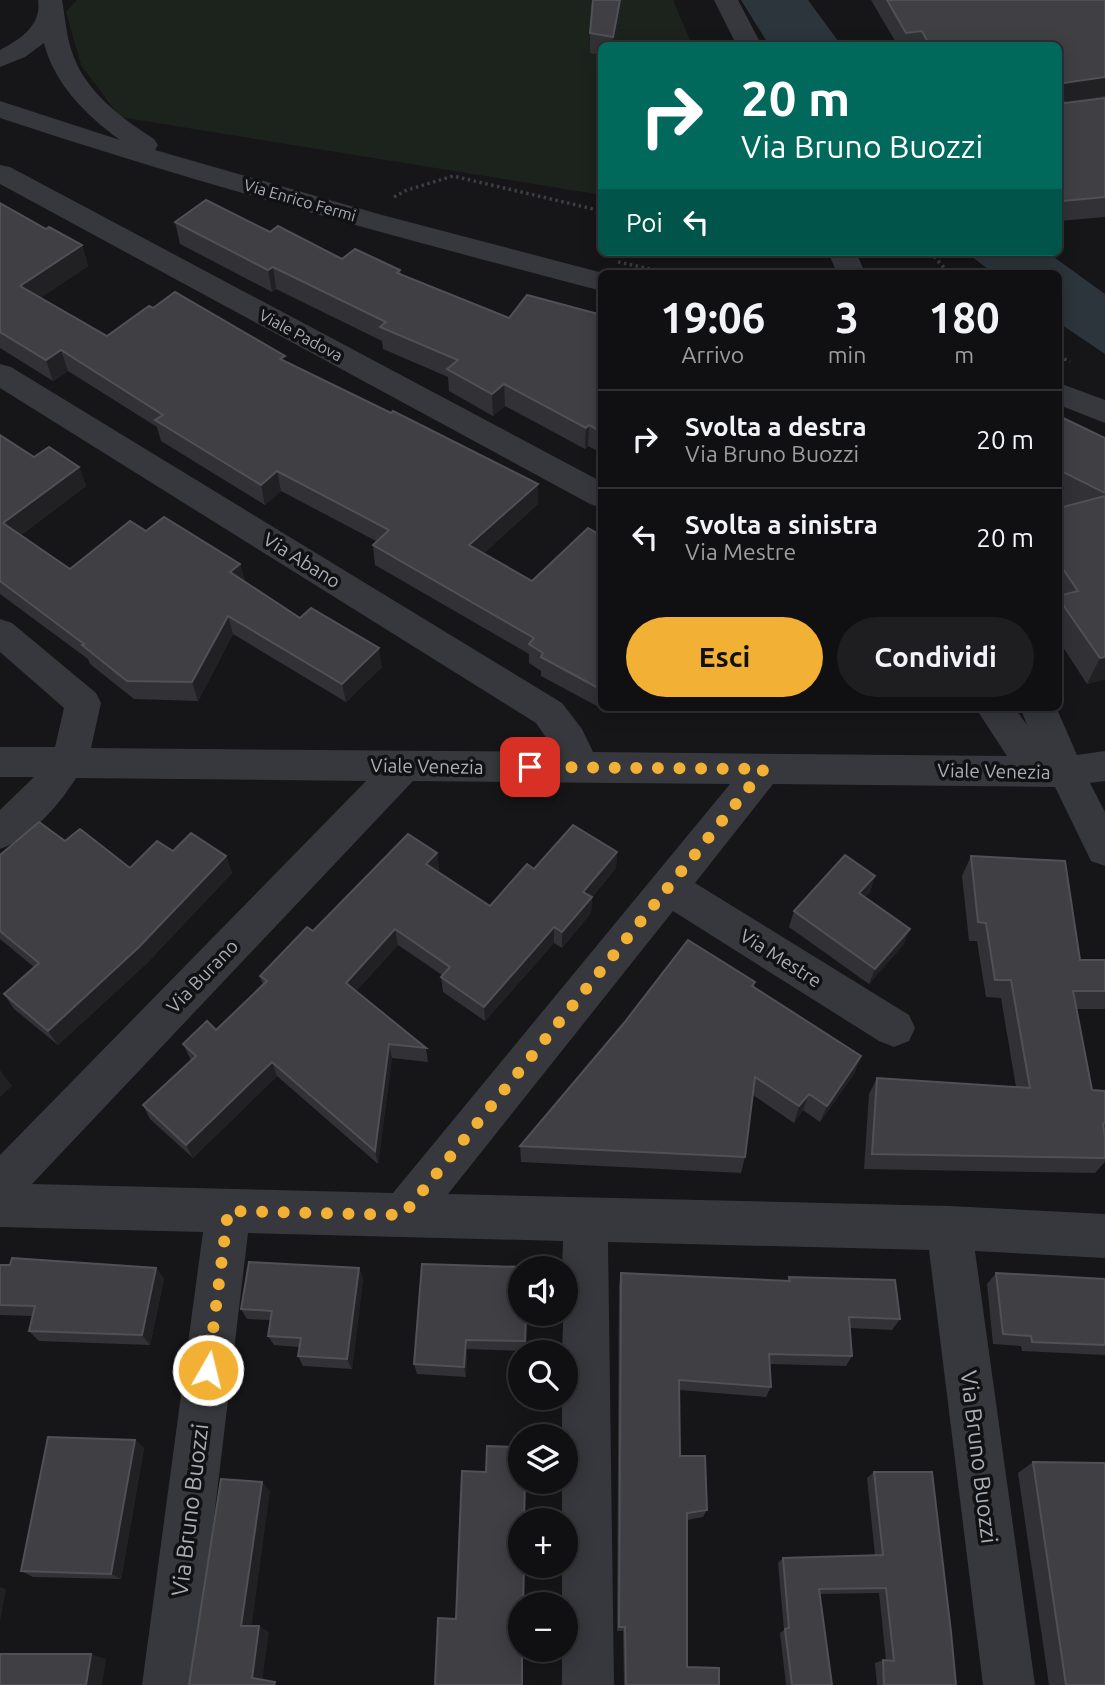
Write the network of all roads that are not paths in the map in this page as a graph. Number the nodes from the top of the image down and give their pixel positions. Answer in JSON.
{"nodes":[{"id":1,"x":726,"y":0,"type":"edge"},
{"id":2,"x":44,"y":4,"type":"edge"},
{"id":3,"x":748,"y":42,"type":"edge"},
{"id":4,"x":0,"y":52,"type":"edge"},
{"id":5,"x":0,"y":59,"type":"edge"},
{"id":6,"x":0,"y":109,"type":"edge"},
{"id":7,"x":0,"y":134,"type":"edge"},
{"id":8,"x":111,"y":146,"type":"junction"},
{"id":9,"x":170,"y":162,"type":"junction"},
{"id":10,"x":0,"y":173,"type":"edge"},
{"id":11,"x":602,"y":270,"type":"edge"},
{"id":12,"x":0,"y":374,"type":"edge"},
{"id":13,"x":1062,"y":394,"type":"edge"},
{"id":14,"x":1105,"y":412,"type":"edge"},
{"id":15,"x":598,"y":494,"type":"edge"},
{"id":16,"x":0,"y":632,"type":"edge"},
{"id":17,"x":996,"y":711,"type":"edge"},
{"id":18,"x":1040,"y":711,"type":"edge"},
{"id":19,"x":0,"y":762,"type":"edge"},
{"id":20,"x":68,"y":763,"type":"junction"},
{"id":21,"x":404,"y":766,"type":"junction"},
{"id":22,"x":1105,"y":766,"type":"edge"},
{"id":23,"x":581,"y":768,"type":"junction"},
{"id":24,"x":764,"y":769,"type":"junction"},
{"id":25,"x":1066,"y":772,"type":"junction"},
{"id":26,"x":0,"y":832,"type":"edge"},
{"id":27,"x":1105,"y":850,"type":"edge"},
{"id":28,"x":668,"y":887,"type":"junction"},
{"id":29,"x":894,"y":1028,"type":"dead end"},
{"id":30,"x":0,"y":1186,"type":"edge"},
{"id":31,"x":0,"y":1205,"type":"edge"},
{"id":32,"x":228,"y":1211,"type":"junction"},
{"id":33,"x":403,"y":1215,"type":"junction"},
{"id":34,"x":585,"y":1219,"type":"junction"},
{"id":35,"x":949,"y":1228,"type":"junction"},
{"id":36,"x":1105,"y":1236,"type":"edge"},
{"id":37,"x":168,"y":1685,"type":"edge"},
{"id":38,"x":587,"y":1685,"type":"edge"},
{"id":39,"x":1009,"y":1685,"type":"edge"}],
"edges":[{"from":1,"to":3,"type":"street"},
{"from":2,"to":4,"type":"street"},
{"from":2,"to":5,"type":"street"},
{"from":2,"to":9,"type":"street"},
{"from":6,"to":8,"type":"street","name":"Via Enrico Fermi"},
{"from":7,"to":8,"type":"street"},
{"from":8,"to":9,"type":"street","name":"Via Enrico Fermi"},
{"from":9,"to":11,"type":"street","name":"Via Enrico Fermi"},
{"from":10,"to":15,"type":"street","name":"Viale Padova"},
{"from":12,"to":23,"type":"street","name":"Via Abano"},
{"from":13,"to":14,"type":"street"},
{"from":16,"to":20,"type":"street"},
{"from":17,"to":25,"type":"street"},
{"from":18,"to":25,"type":"street"},
{"from":19,"to":20,"type":"street","name":"Viale Venezia"},
{"from":20,"to":21,"type":"street","name":"Viale Venezia"},
{"from":20,"to":26,"type":"street"},
{"from":21,"to":23,"type":"street","name":"Viale Venezia"},
{"from":21,"to":30,"type":"street","name":"Via Burano"},
{"from":22,"to":25,"type":"street","name":"Viale Venezia"},
{"from":23,"to":24,"type":"street","name":"Viale Venezia"},
{"from":24,"to":25,"type":"street","name":"Viale Venezia"},
{"from":24,"to":28,"type":"street"},
{"from":25,"to":27,"type":"street"},
{"from":28,"to":29,"type":"street","name":"Via Mestre"},
{"from":28,"to":33,"type":"street"},
{"from":31,"to":32,"type":"street"},
{"from":32,"to":33,"type":"street"},
{"from":32,"to":37,"type":"street","name":"Via Bruno Buozzi"},
{"from":33,"to":34,"type":"street"},
{"from":34,"to":35,"type":"street"},
{"from":34,"to":38,"type":"street"},
{"from":35,"to":36,"type":"street"},
{"from":35,"to":39,"type":"street","name":"Via Bruno Buozzi"}]}
